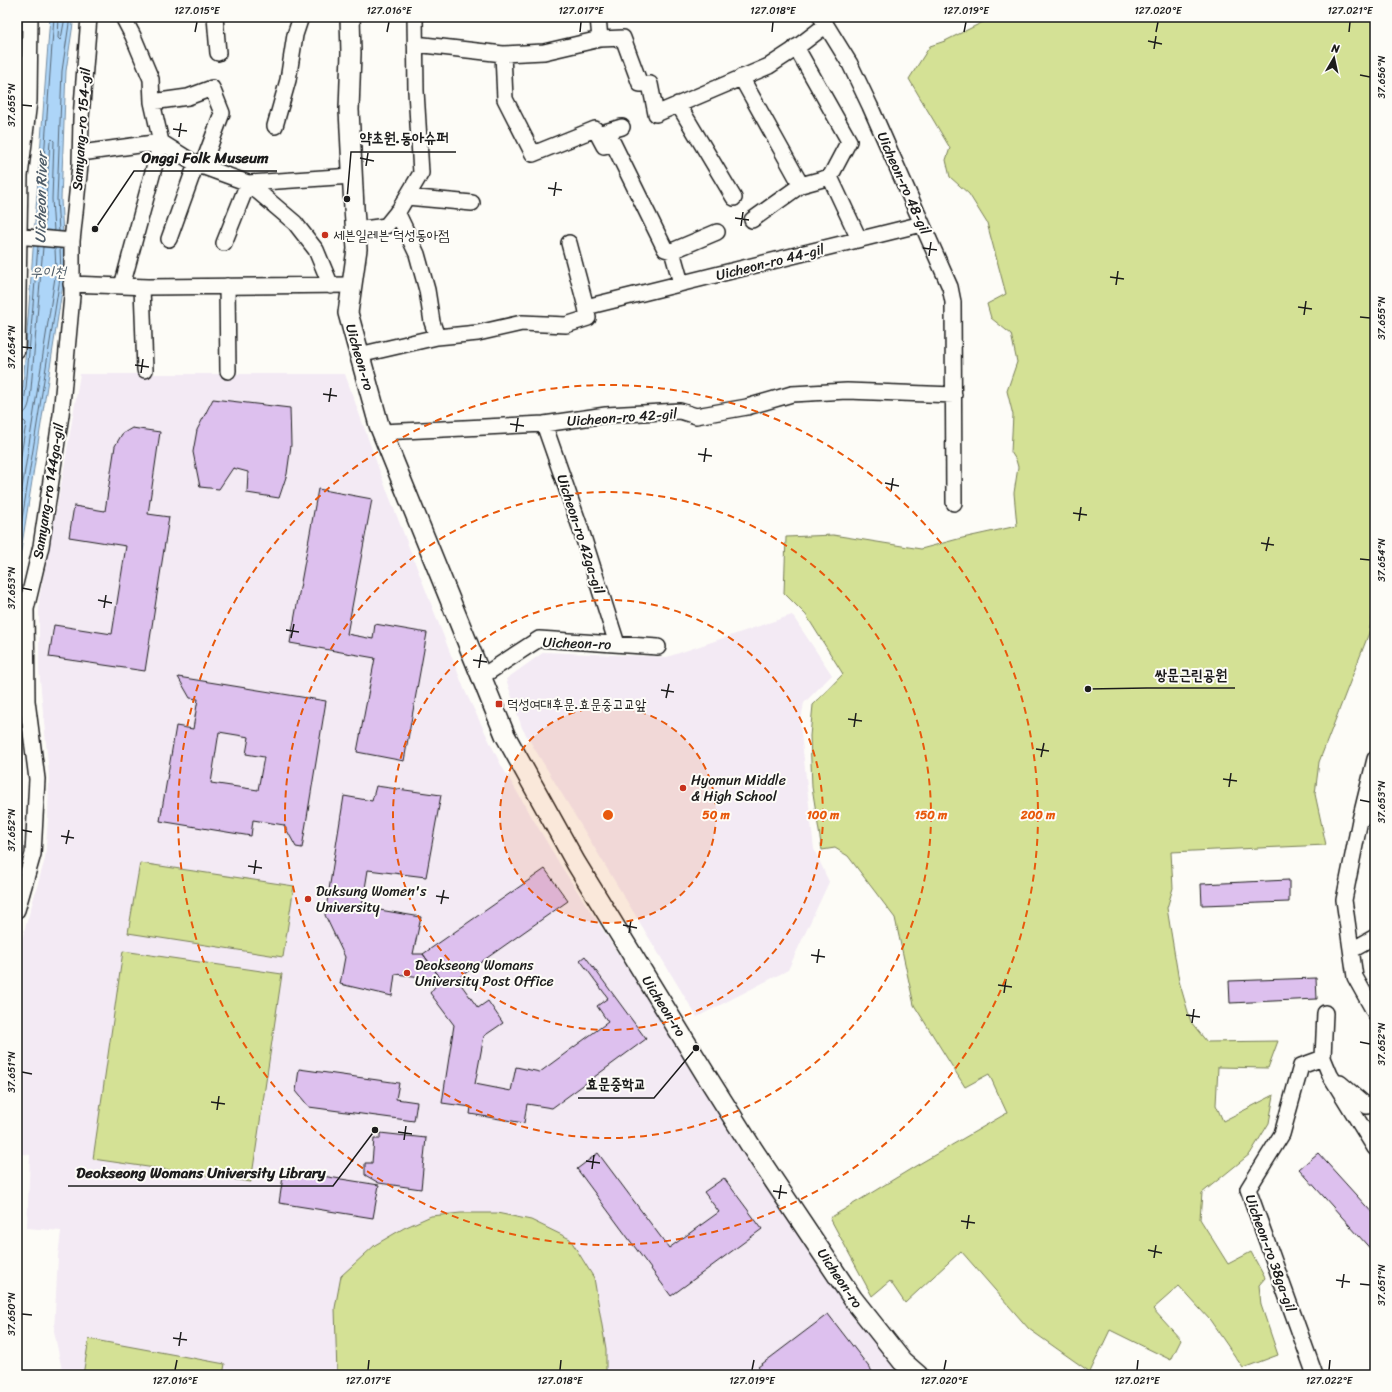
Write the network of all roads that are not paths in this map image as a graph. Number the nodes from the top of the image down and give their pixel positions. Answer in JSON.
{"nodes":[{"id":1,"x":30,"y":17,"type":"edge"},
{"id":2,"x":89,"y":17,"type":"edge"},
{"id":3,"x":123,"y":17,"type":"edge"},
{"id":4,"x":215,"y":17,"type":"edge"},
{"id":5,"x":301,"y":17,"type":"edge"},
{"id":6,"x":350,"y":17,"type":"edge"},
{"id":7,"x":415,"y":17,"type":"edge"},
{"id":8,"x":598,"y":17,"type":"edge"},
{"id":9,"x":824,"y":21,"type":"edge"},
{"id":10,"x":600,"y":39,"type":"junction"},
{"id":11,"x":415,"y":44,"type":"junction"},
{"id":12,"x":796,"y":47,"type":"junction"},
{"id":13,"x":218,"y":53,"type":"dead end"},
{"id":14,"x":503,"y":54,"type":"junction"},
{"id":15,"x":741,"y":77,"type":"junction"},
{"id":16,"x":152,"y":102,"type":"junction"},
{"id":17,"x":678,"y":104,"type":"junction"},
{"id":18,"x":275,"y":126,"type":"dead end"},
{"id":19,"x":622,"y":127,"type":"dead end"},
{"id":20,"x":21,"y":131,"type":"edge"},
{"id":21,"x":598,"y":134,"type":"junction"},
{"id":22,"x":161,"y":142,"type":"junction"},
{"id":23,"x":81,"y":153,"type":"junction"},
{"id":24,"x":199,"y":166,"type":"junction"},
{"id":25,"x":352,"y":176,"type":"junction"},
{"id":26,"x":830,"y":177,"type":"junction"},
{"id":27,"x":248,"y":183,"type":"junction"},
{"id":28,"x":801,"y":185,"type":"junction"},
{"id":29,"x":407,"y":197,"type":"junction"},
{"id":30,"x":734,"y":198,"type":"dead end"},
{"id":31,"x":472,"y":203,"type":"dead end"},
{"id":32,"x":397,"y":212,"type":"junction"},
{"id":33,"x":752,"y":220,"type":"dead end"},
{"id":34,"x":922,"y":224,"type":"junction"},
{"id":35,"x":356,"y":230,"type":"junction"},
{"id":36,"x":717,"y":232,"type":"dead end"},
{"id":37,"x":18,"y":236,"type":"edge"},
{"id":38,"x":169,"y":239,"type":"dead end"},
{"id":39,"x":859,"y":239,"type":"junction"},
{"id":40,"x":72,"y":241,"type":"junction"},
{"id":41,"x":224,"y":243,"type":"dead end"},
{"id":42,"x":569,"y":243,"type":"dead end"},
{"id":43,"x":672,"y":251,"type":"junction"},
{"id":44,"x":681,"y":283,"type":"junction"},
{"id":45,"x":71,"y":284,"type":"junction"},
{"id":46,"x":351,"y":285,"type":"junction"},
{"id":47,"x":122,"y":286,"type":"junction"},
{"id":48,"x":227,"y":286,"type":"junction"},
{"id":49,"x":331,"y":286,"type":"junction"},
{"id":50,"x":142,"y":287,"type":"junction"},
{"id":51,"x":586,"y":307,"type":"junction"},
{"id":52,"x":437,"y":337,"type":"junction"},
{"id":53,"x":17,"y":350,"type":"edge"},
{"id":54,"x":359,"y":355,"type":"junction"},
{"id":55,"x":145,"y":370,"type":"dead end"},
{"id":56,"x":228,"y":371,"type":"dead end"},
{"id":57,"x":954,"y":395,"type":"junction"},
{"id":58,"x":544,"y":424,"type":"junction"},
{"id":59,"x":382,"y":432,"type":"junction"},
{"id":60,"x":954,"y":502,"type":"dead end"},
{"id":61,"x":617,"y":644,"type":"junction"},
{"id":62,"x":658,"y":647,"type":"dead end"},
{"id":63,"x":482,"y":677,"type":"junction"},
{"id":64,"x":1375,"y":759,"type":"edge"},
{"id":65,"x":1375,"y":813,"type":"edge"},
{"id":66,"x":1360,"y":820,"type":"junction"},
{"id":67,"x":17,"y":908,"type":"edge"},
{"id":68,"x":1375,"y":937,"type":"edge"},
{"id":69,"x":1352,"y":950,"type":"junction"},
{"id":70,"x":1375,"y":1012,"type":"edge"},
{"id":71,"x":1325,"y":1013,"type":"dead end"},
{"id":72,"x":1323,"y":1058,"type":"junction"},
{"id":73,"x":1330,"y":1075,"type":"junction"},
{"id":74,"x":1375,"y":1103,"type":"edge"},
{"id":75,"x":1375,"y":1148,"type":"edge"},
{"id":76,"x":918,"y":1375,"type":"edge"},
{"id":77,"x":1316,"y":1375,"type":"edge"}],
"edges":[{"from":1,"to":20,"type":"street"},
{"from":2,"to":23,"type":"street","name":"Samyang-ro 154-gil"},
{"from":3,"to":16,"type":"street"},
{"from":4,"to":13,"type":"street"},
{"from":5,"to":18,"type":"street"},
{"from":6,"to":25,"type":"street","name":"Uicheon-ro"},
{"from":7,"to":11,"type":"street"},
{"from":8,"to":10,"type":"street"},
{"from":9,"to":12,"type":"street"},
{"from":9,"to":34,"type":"street","name":"Uicheon-ro 48-gil"},
{"from":10,"to":14,"type":"street"},
{"from":10,"to":17,"type":"street"},
{"from":11,"to":14,"type":"street"},
{"from":11,"to":29,"type":"street"},
{"from":12,"to":15,"type":"street"},
{"from":12,"to":26,"type":"street"},
{"from":14,"to":21,"type":"street"},
{"from":15,"to":17,"type":"street"},
{"from":15,"to":28,"type":"street"},
{"from":16,"to":22,"type":"street"},
{"from":16,"to":24,"type":"street"},
{"from":17,"to":30,"type":"street"},
{"from":19,"to":21,"type":"street"},
{"from":20,"to":37,"type":"street"},
{"from":21,"to":43,"type":"street"},
{"from":22,"to":23,"type":"street"},
{"from":22,"to":24,"type":"street"},
{"from":22,"to":47,"type":"street"},
{"from":23,"to":40,"type":"street","name":"Samyang-ro 154-gil"},
{"from":24,"to":27,"type":"street"},
{"from":24,"to":38,"type":"street"},
{"from":25,"to":27,"type":"street"},
{"from":25,"to":35,"type":"street","name":"Uicheon-ro"},
{"from":26,"to":28,"type":"street"},
{"from":26,"to":39,"type":"street"},
{"from":27,"to":41,"type":"street"},
{"from":27,"to":49,"type":"street"},
{"from":28,"to":33,"type":"street"},
{"from":29,"to":31,"type":"street"},
{"from":29,"to":32,"type":"street"},
{"from":32,"to":35,"type":"street"},
{"from":32,"to":52,"type":"street"},
{"from":34,"to":39,"type":"street","name":"Uicheon-ro 44-gil"},
{"from":34,"to":57,"type":"street","name":"Uicheon-ro 48-gil"},
{"from":35,"to":46,"type":"street","name":"Uicheon-ro"},
{"from":36,"to":43,"type":"street"},
{"from":37,"to":40,"type":"street"},
{"from":37,"to":53,"type":"street"},
{"from":39,"to":44,"type":"street","name":"Uicheon-ro 44-gil"},
{"from":40,"to":45,"type":"street","name":"Samyang-ro 144ga-gil"},
{"from":42,"to":51,"type":"street"},
{"from":43,"to":44,"type":"street"},
{"from":44,"to":51,"type":"street","name":"Uicheon-ro 44-gil"},
{"from":45,"to":47,"type":"street"},
{"from":45,"to":67,"type":"street","name":"Samyang-ro 144ga-gil"},
{"from":46,"to":49,"type":"street"},
{"from":46,"to":54,"type":"street","name":"Uicheon-ro"},
{"from":47,"to":50,"type":"street"},
{"from":48,"to":49,"type":"street"},
{"from":48,"to":50,"type":"street"},
{"from":48,"to":56,"type":"street"},
{"from":50,"to":55,"type":"street"},
{"from":51,"to":52,"type":"street"},
{"from":52,"to":54,"type":"street"},
{"from":54,"to":59,"type":"street","name":"Uicheon-ro"},
{"from":57,"to":58,"type":"street","name":"Uicheon-ro 42-gil"},
{"from":57,"to":60,"type":"street","name":"Uicheon-ro 48-gil"},
{"from":58,"to":59,"type":"street","name":"Uicheon-ro 42-gil"},
{"from":58,"to":61,"type":"street","name":"Uicheon-ro 42ga-gil"},
{"from":59,"to":63,"type":"street","name":"Uicheon-ro"},
{"from":61,"to":62,"type":"street","name":"Uicheon-ro"},
{"from":61,"to":63,"type":"street","name":"Uicheon-ro"},
{"from":63,"to":76,"type":"street","name":"Uicheon-ro"},
{"from":64,"to":66,"type":"street"},
{"from":65,"to":66,"type":"street"},
{"from":66,"to":69,"type":"street"},
{"from":68,"to":69,"type":"street"},
{"from":69,"to":70,"type":"street"},
{"from":71,"to":72,"type":"street"},
{"from":72,"to":73,"type":"street"},
{"from":72,"to":77,"type":"street","name":"Uicheon-ro 38ga-gil"},
{"from":73,"to":74,"type":"street"},
{"from":73,"to":75,"type":"street"}]}
